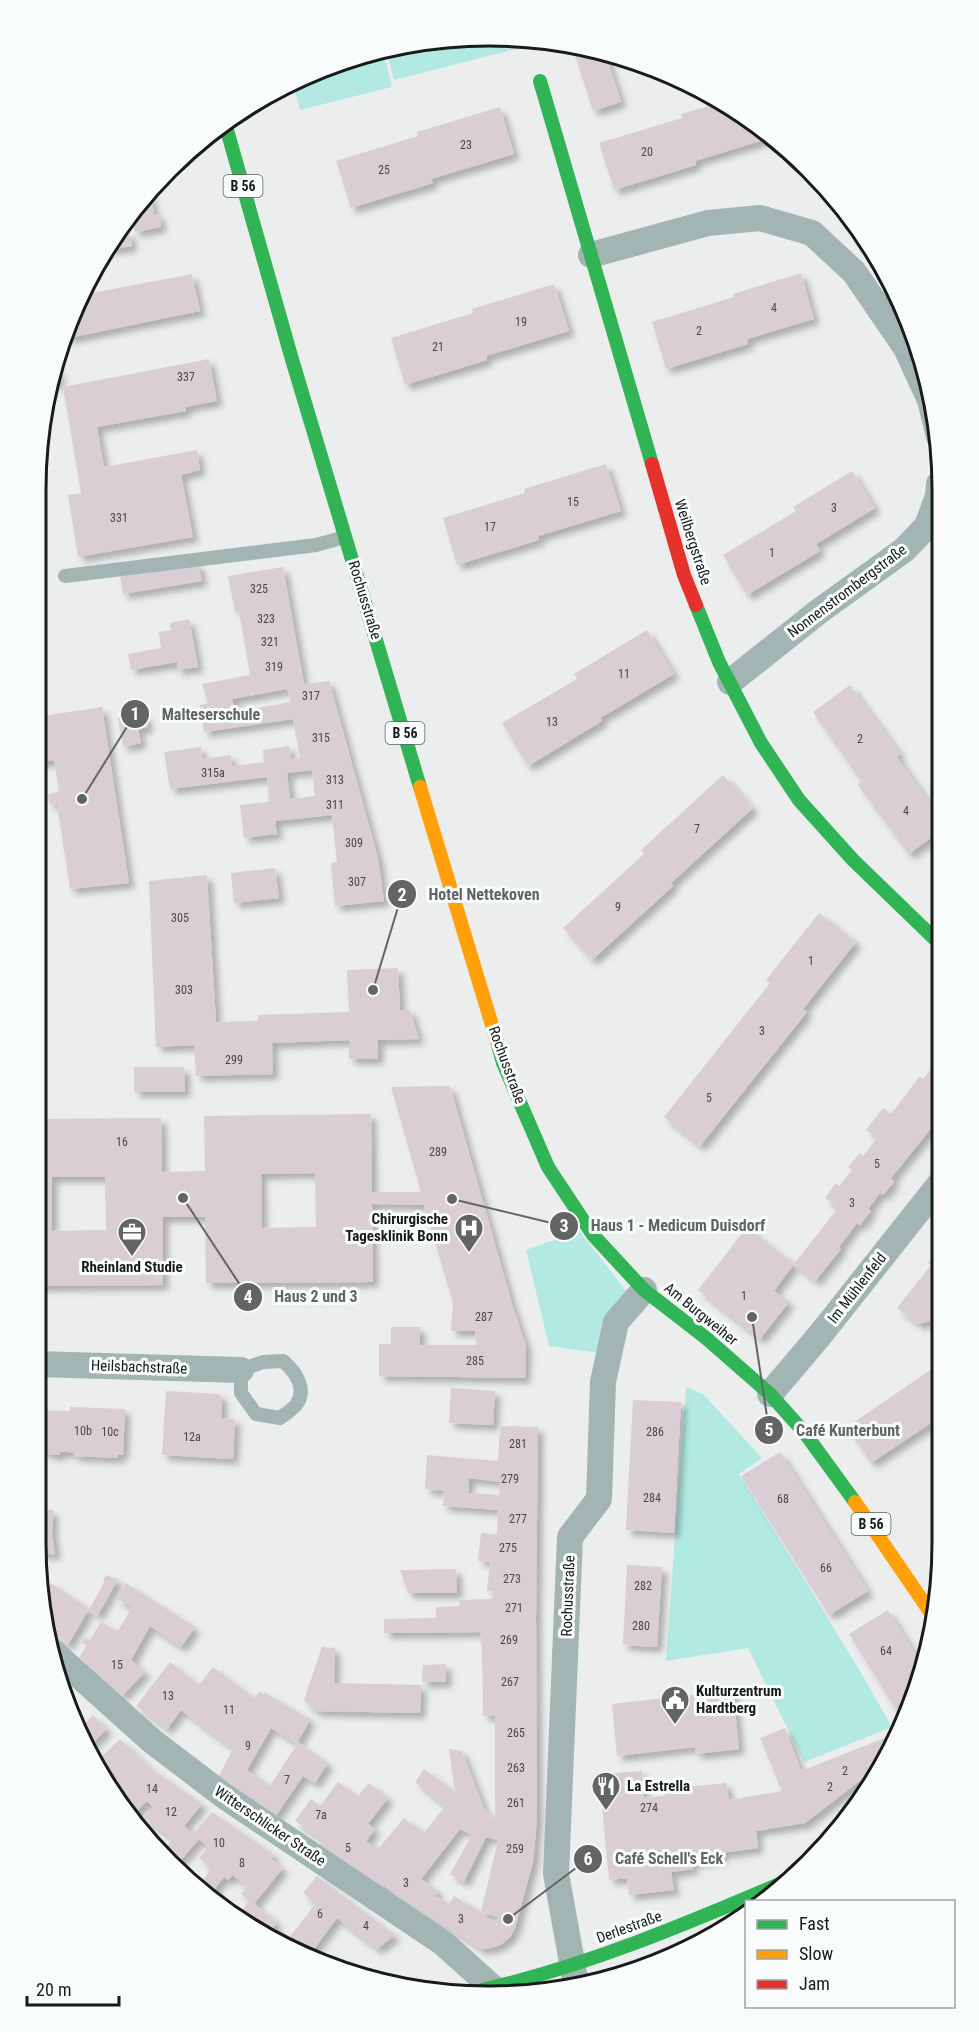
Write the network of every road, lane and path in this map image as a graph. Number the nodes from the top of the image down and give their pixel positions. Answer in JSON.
{"nodes":[{"id":1,"x":540,"y":81,"type":"dead end"},
{"id":2,"x":228,"y":132,"type":"edge"},
{"id":3,"x":591,"y":255,"type":"junction"},
{"id":4,"x":915,"y":367,"type":"edge"},
{"id":5,"x":932,"y":512,"type":"edge"},
{"id":6,"x":346,"y":537,"type":"junction"},
{"id":7,"x":65,"y":576,"type":"dead end"},
{"id":8,"x":730,"y":682,"type":"junction"},
{"id":9,"x":932,"y":936,"type":"edge"},
{"id":10,"x":932,"y":1194,"type":"edge"},
{"id":11,"x":644,"y":1290,"type":"junction"},
{"id":12,"x":46,"y":1364,"type":"edge"},
{"id":13,"x":241,"y":1370,"type":"junction"},
{"id":14,"x":770,"y":1394,"type":"junction"},
{"id":15,"x":928,"y":1608,"type":"edge"},
{"id":16,"x":63,"y":1661,"type":"edge"},
{"id":17,"x":763,"y":1891,"type":"edge"},
{"id":18,"x":575,"y":1974,"type":"edge"},
{"id":19,"x":509,"y":1985,"type":"edge"},
{"id":20,"x":485,"y":1986,"type":"edge"}],
"edges":[{"from":1,"to":3,"type":"main road","name":"Weilbergstraße"},
{"from":2,"to":6,"type":"main road","name":"Rochusstraße","number":"B 56"},
{"from":3,"to":4,"type":"street"},
{"from":3,"to":8,"type":"main road","name":"Weilbergstraße"},
{"from":5,"to":8,"type":"street","name":"Nonnenstrombergstraße"},
{"from":6,"to":7,"type":"lane"},
{"from":6,"to":11,"type":"main road","name":"Rochusstraße","number":"B 56"},
{"from":8,"to":9,"type":"main road","name":"Weilbergstraße"},
{"from":10,"to":14,"type":"street","name":"Im Mühlenfeld"},
{"from":11,"to":14,"type":"main road","name":"Am Burgweiher","number":"B 56"},
{"from":11,"to":18,"type":"street","name":"Rochusstraße"},
{"from":12,"to":13,"type":"street","name":"Heilsbachstraße"},
{"from":13,"to":13,"type":"lane","name":"Heilsbachstraße"},
{"from":14,"to":15,"type":"main road","name":"Am Burgweiher","number":"B 56"},
{"from":16,"to":20,"type":"street","name":"Witterschlicker Straße"},
{"from":17,"to":18,"type":"main road","name":"Derlestraße"},
{"from":18,"to":19,"type":"main road","name":"Derlestraße"}]}
